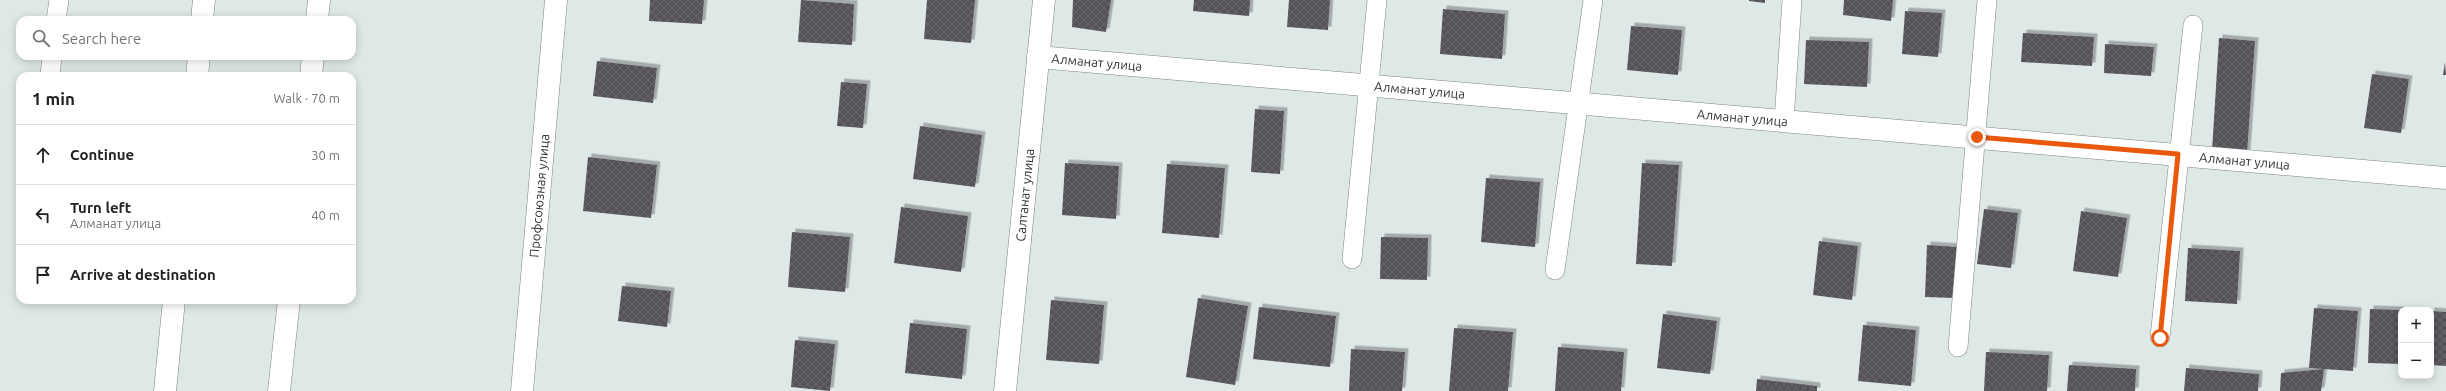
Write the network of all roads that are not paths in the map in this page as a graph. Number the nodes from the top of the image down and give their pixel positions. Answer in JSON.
{"nodes":[{"id":1,"x":59,"y":0,"type":"edge"},
{"id":2,"x":204,"y":0,"type":"edge"},
{"id":3,"x":319,"y":0,"type":"edge"},
{"id":4,"x":556,"y":0,"type":"edge"},
{"id":5,"x":1044,"y":0,"type":"edge"},
{"id":6,"x":1377,"y":0,"type":"edge"},
{"id":7,"x":1593,"y":0,"type":"edge"},
{"id":8,"x":1792,"y":0,"type":"edge"},
{"id":9,"x":1987,"y":0,"type":"edge"},
{"id":10,"x":57,"y":16,"type":"edge"},
{"id":11,"x":202,"y":16,"type":"edge"},
{"id":12,"x":317,"y":16,"type":"edge"},
{"id":13,"x":2193,"y":26,"type":"dead end"},
{"id":14,"x":1038,"y":57,"type":"junction"},
{"id":15,"x":52,"y":60,"type":"edge"},
{"id":16,"x":199,"y":60,"type":"edge"},
{"id":17,"x":313,"y":60,"type":"edge"},
{"id":18,"x":50,"y":72,"type":"edge"},
{"id":19,"x":197,"y":72,"type":"edge"},
{"id":20,"x":311,"y":72,"type":"edge"},
{"id":21,"x":1367,"y":85,"type":"junction"},
{"id":22,"x":1577,"y":103,"type":"junction"},
{"id":23,"x":1784,"y":121,"type":"junction"},
{"id":24,"x":1977,"y":137,"type":"junction"},
{"id":25,"x":2178,"y":154,"type":"junction"},
{"id":26,"x":2446,"y":178,"type":"edge"},
{"id":27,"x":1352,"y":259,"type":"dead end"},
{"id":28,"x":1554,"y":270,"type":"dead end"},
{"id":29,"x":174,"y":304,"type":"edge"},
{"id":30,"x":289,"y":304,"type":"edge"},
{"id":31,"x":2160,"y":338,"type":"dead end"},
{"id":32,"x":1958,"y":347,"type":"dead end"},
{"id":33,"x":165,"y":391,"type":"edge"},
{"id":34,"x":280,"y":391,"type":"edge"},
{"id":35,"x":522,"y":391,"type":"edge"},
{"id":36,"x":1005,"y":391,"type":"edge"}],
"edges":[{"from":1,"to":10,"type":"lane"},
{"from":2,"to":11,"type":"street"},
{"from":3,"to":12,"type":"street"},
{"from":4,"to":35,"type":"street","name":"Профсоюзная улица"},
{"from":5,"to":14,"type":"street","name":"Салтанат улица"},
{"from":6,"to":21,"type":"lane"},
{"from":7,"to":22,"type":"lane"},
{"from":8,"to":23,"type":"lane"},
{"from":9,"to":24,"type":"lane"},
{"from":13,"to":25,"type":"lane"},
{"from":14,"to":21,"type":"street","name":"Алманат улица"},
{"from":14,"to":36,"type":"street","name":"Салтанат улица"},
{"from":15,"to":18,"type":"lane"},
{"from":16,"to":19,"type":"street"},
{"from":17,"to":20,"type":"street"},
{"from":21,"to":22,"type":"street","name":"Алманат улица"},
{"from":21,"to":27,"type":"lane"},
{"from":22,"to":23,"type":"street","name":"Алманат улица"},
{"from":22,"to":28,"type":"lane"},
{"from":23,"to":24,"type":"street","name":"Алманат улица"},
{"from":24,"to":25,"type":"street","name":"Алманат улица"},
{"from":24,"to":32,"type":"lane"},
{"from":25,"to":26,"type":"street","name":"Алманат улица"},
{"from":25,"to":31,"type":"lane"},
{"from":29,"to":33,"type":"street"},
{"from":30,"to":34,"type":"street"}]}
